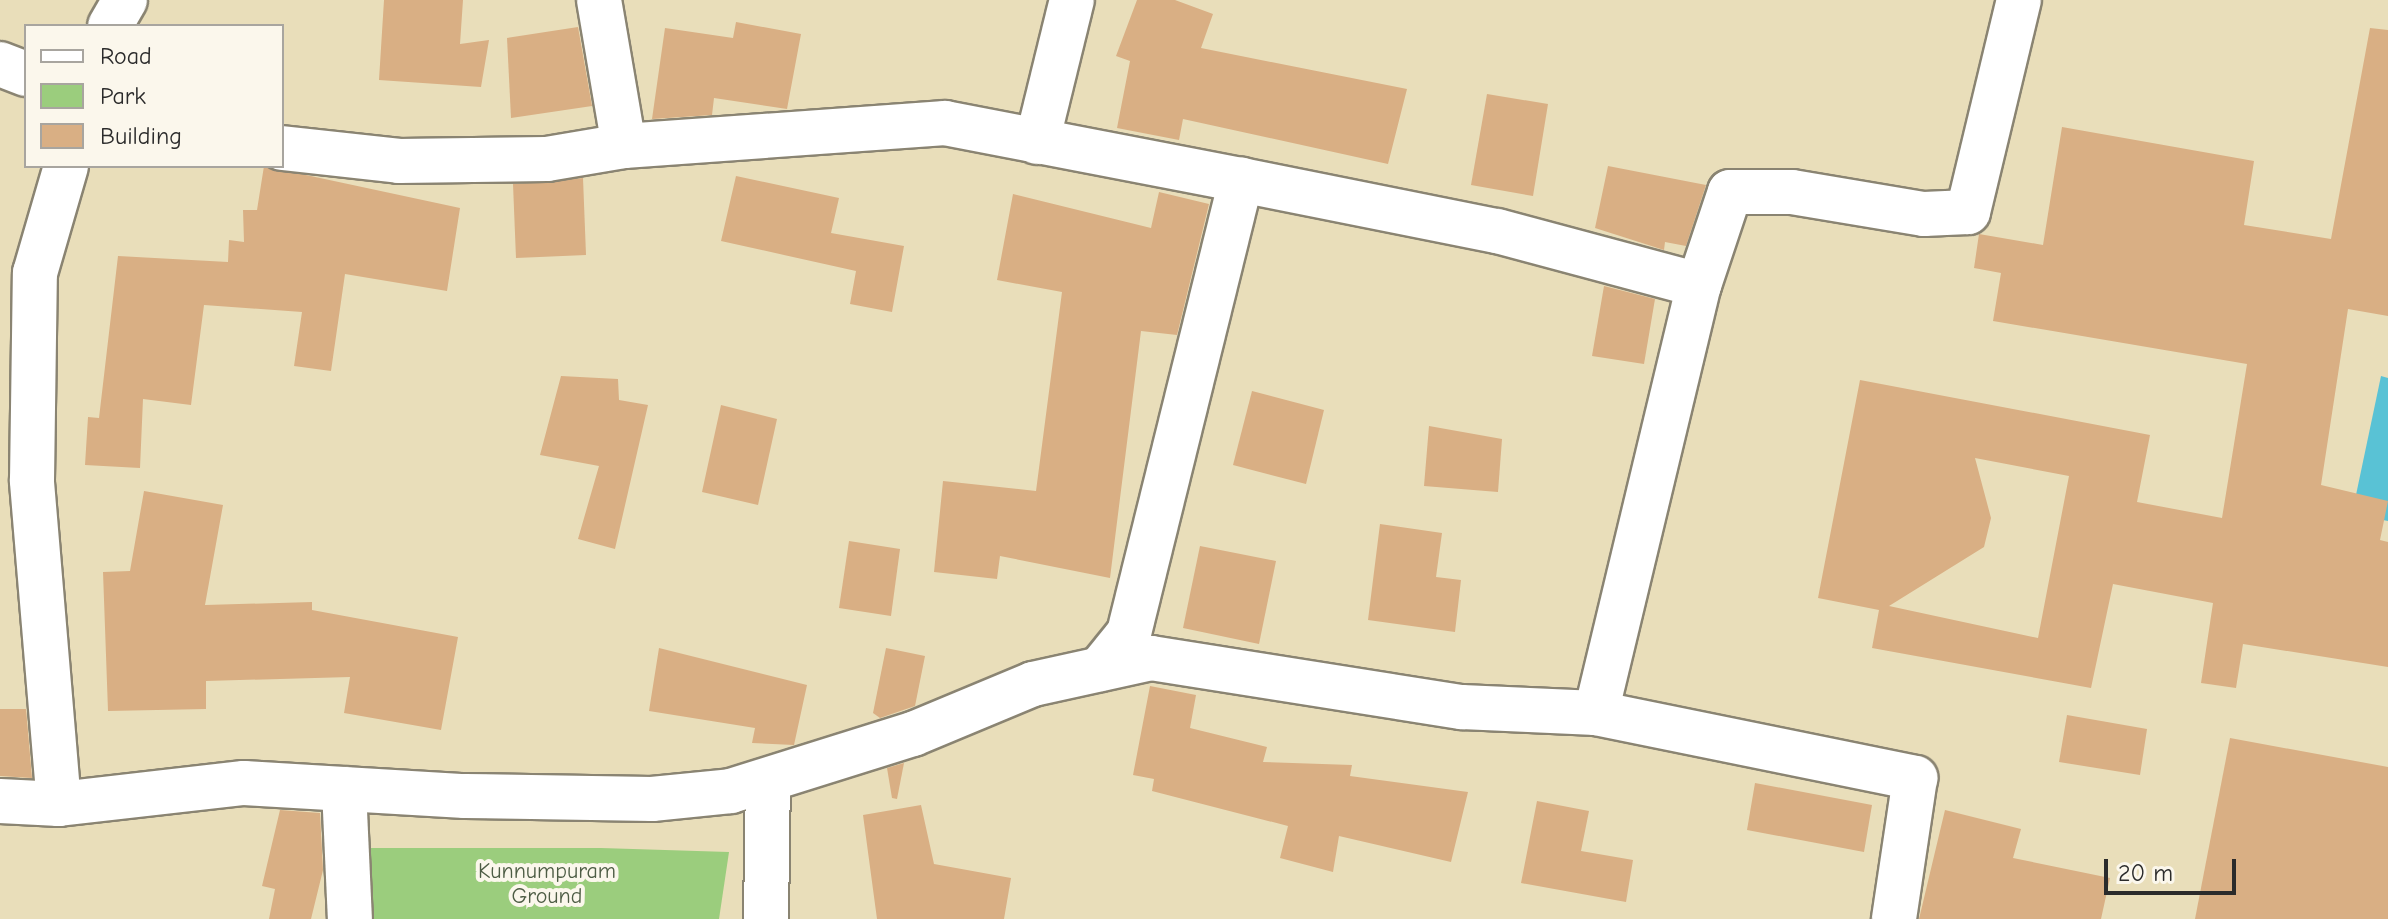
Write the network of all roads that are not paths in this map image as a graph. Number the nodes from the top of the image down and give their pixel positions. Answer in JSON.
{"nodes":[{"id":1,"x":125,"y":0,"type":"edge"},
{"id":2,"x":599,"y":0,"type":"edge"},
{"id":3,"x":1072,"y":0,"type":"edge"},
{"id":4,"x":2019,"y":0,"type":"edge"},
{"id":5,"x":111,"y":24,"type":"edge"},
{"id":6,"x":0,"y":64,"type":"edge"},
{"id":7,"x":24,"y":73,"type":"edge"},
{"id":8,"x":1037,"y":142,"type":"junction"},
{"id":9,"x":624,"y":146,"type":"junction"},
{"id":10,"x":284,"y":148,"type":"edge"},
{"id":11,"x":65,"y":168,"type":"edge"},
{"id":12,"x":1241,"y":180,"type":"junction"},
{"id":13,"x":1699,"y":285,"type":"junction"},
{"id":14,"x":1100,"y":669,"type":"junction"},
{"id":15,"x":1596,"y":713,"type":"junction"},
{"id":16,"x":768,"y":782,"type":"junction"},
{"id":17,"x":344,"y":789,"type":"junction"},
{"id":18,"x":0,"y":801,"type":"edge"},
{"id":19,"x":59,"y":804,"type":"junction"},
{"id":20,"x":350,"y":919,"type":"edge"},
{"id":21,"x":766,"y":919,"type":"edge"},
{"id":22,"x":1894,"y":919,"type":"edge"}],
"edges":[{"from":1,"to":5,"type":"street"},
{"from":2,"to":9,"type":"street"},
{"from":3,"to":8,"type":"street"},
{"from":4,"to":13,"type":"street"},
{"from":6,"to":7,"type":"street"},
{"from":8,"to":9,"type":"street"},
{"from":8,"to":12,"type":"street"},
{"from":9,"to":10,"type":"street"},
{"from":11,"to":19,"type":"street"},
{"from":12,"to":13,"type":"street"},
{"from":12,"to":14,"type":"street"},
{"from":13,"to":15,"type":"street"},
{"from":14,"to":15,"type":"street"},
{"from":14,"to":16,"type":"street"},
{"from":15,"to":22,"type":"street"},
{"from":16,"to":17,"type":"street"},
{"from":16,"to":21,"type":"street"},
{"from":17,"to":19,"type":"street"},
{"from":17,"to":20,"type":"street"},
{"from":18,"to":19,"type":"street"}]}
